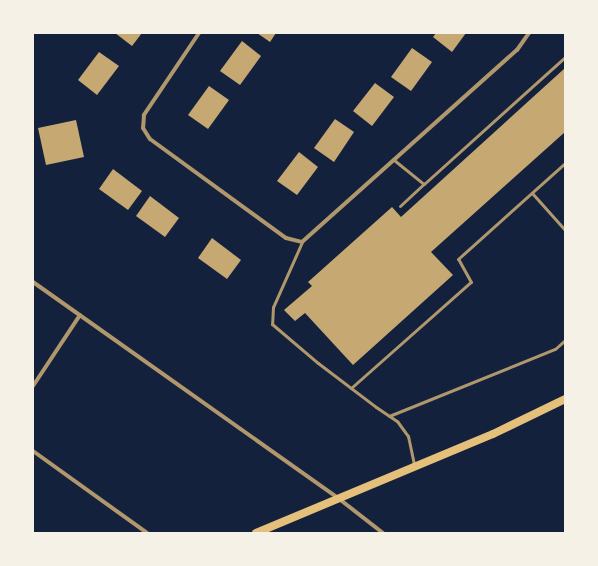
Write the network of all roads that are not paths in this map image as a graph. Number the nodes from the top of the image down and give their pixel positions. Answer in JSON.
{"nodes":[{"id":1,"x":199,"y":33,"type":"edge"},
{"id":2,"x":529,"y":33,"type":"edge"},
{"id":3,"x":565,"y":57,"type":"edge"},
{"id":4,"x":394,"y":160,"type":"junction"},
{"id":5,"x":565,"y":163,"type":"edge"},
{"id":6,"x":424,"y":184,"type":"junction"},
{"id":7,"x":532,"y":193,"type":"junction"},
{"id":8,"x":400,"y":206,"type":"dead end"},
{"id":9,"x":565,"y":230,"type":"edge"},
{"id":10,"x":302,"y":242,"type":"junction"},
{"id":11,"x":33,"y":282,"type":"edge"},
{"id":12,"x":80,"y":315,"type":"junction"},
{"id":13,"x":565,"y":340,"type":"edge"},
{"id":14,"x":33,"y":386,"type":"edge"},
{"id":15,"x":350,"y":388,"type":"junction"},
{"id":16,"x":565,"y":400,"type":"edge"},
{"id":17,"x":389,"y":416,"type":"junction"},
{"id":18,"x":33,"y":451,"type":"edge"},
{"id":19,"x":414,"y":466,"type":"junction"},
{"id":20,"x":338,"y":498,"type":"junction"},
{"id":21,"x":147,"y":533,"type":"edge"},
{"id":22,"x":256,"y":533,"type":"edge"},
{"id":23,"x":383,"y":533,"type":"edge"}],
"edges":[{"from":1,"to":10,"type":"street"},
{"from":2,"to":4,"type":"street"},
{"from":3,"to":6,"type":"lane"},
{"from":4,"to":6,"type":"lane"},
{"from":4,"to":10,"type":"street"},
{"from":5,"to":7,"type":"lane"},
{"from":6,"to":8,"type":"lane"},
{"from":7,"to":9,"type":"lane"},
{"from":7,"to":15,"type":"lane"},
{"from":10,"to":15,"type":"lane"},
{"from":11,"to":12,"type":"street"},
{"from":12,"to":14,"type":"street"},
{"from":12,"to":20,"type":"street"},
{"from":13,"to":17,"type":"lane"},
{"from":15,"to":17,"type":"lane"},
{"from":16,"to":19,"type":"main road"},
{"from":17,"to":19,"type":"lane"},
{"from":18,"to":21,"type":"street"},
{"from":19,"to":20,"type":"main road"},
{"from":20,"to":22,"type":"main road"},
{"from":20,"to":23,"type":"street"}]}
